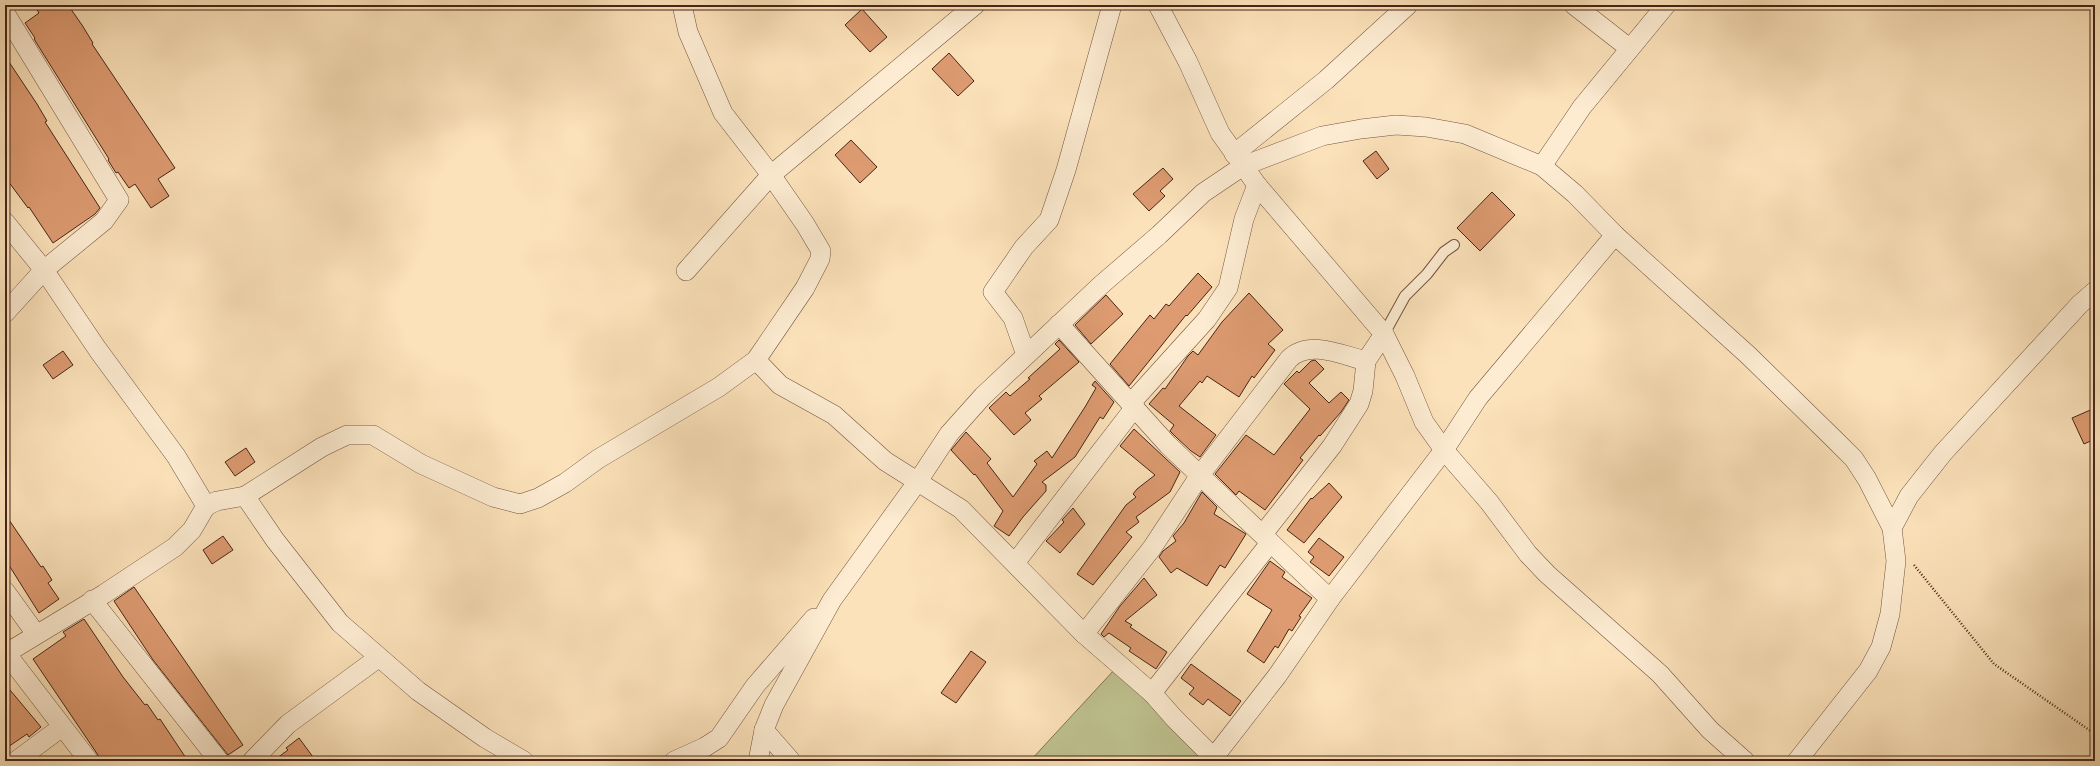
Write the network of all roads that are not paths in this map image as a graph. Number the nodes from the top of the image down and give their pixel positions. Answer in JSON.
{"nodes":[{"id":1,"x":682,"y":5,"type":"edge"},
{"id":2,"x":975,"y":5,"type":"edge"},
{"id":3,"x":1112,"y":5,"type":"edge"},
{"id":4,"x":1158,"y":5,"type":"edge"},
{"id":5,"x":1408,"y":5,"type":"edge"},
{"id":6,"x":1574,"y":5,"type":"edge"},
{"id":7,"x":1666,"y":5,"type":"edge"},
{"id":8,"x":5,"y":12,"type":"edge"},
{"id":9,"x":1629,"y":48,"type":"junction"},
{"id":10,"x":1238,"y":160,"type":"junction"},
{"id":11,"x":1542,"y":166,"type":"junction"},
{"id":12,"x":771,"y":175,"type":"junction"},
{"id":13,"x":1257,"y":185,"type":"junction"},
{"id":14,"x":5,"y":222,"type":"edge"},
{"id":15,"x":1615,"y":235,"type":"junction"},
{"id":16,"x":1454,"y":245,"type":"dead end"},
{"id":17,"x":44,"y":270,"type":"junction"},
{"id":18,"x":686,"y":271,"type":"dead end"},
{"id":19,"x":2095,"y":291,"type":"edge"},
{"id":20,"x":5,"y":313,"type":"edge"},
{"id":21,"x":1059,"y":324,"type":"junction"},
{"id":22,"x":1384,"y":334,"type":"junction"},
{"id":23,"x":1026,"y":355,"type":"junction"},
{"id":24,"x":756,"y":360,"type":"junction"},
{"id":25,"x":1366,"y":361,"type":"junction"},
{"id":26,"x":1133,"y":405,"type":"junction"},
{"id":27,"x":1444,"y":450,"type":"junction"},
{"id":28,"x":1200,"y":474,"type":"junction"},
{"id":29,"x":918,"y":481,"type":"junction"},
{"id":30,"x":245,"y":496,"type":"junction"},
{"id":31,"x":206,"y":506,"type":"junction"},
{"id":32,"x":1892,"y":528,"type":"junction"},
{"id":33,"x":1267,"y":538,"type":"junction"},
{"id":34,"x":1015,"y":563,"type":"junction"},
{"id":35,"x":5,"y":591,"type":"edge"},
{"id":36,"x":1330,"y":599,"type":"junction"},
{"id":37,"x":92,"y":600,"type":"junction"},
{"id":38,"x":832,"y":600,"type":"junction"},
{"id":39,"x":36,"y":634,"type":"junction"},
{"id":40,"x":1084,"y":634,"type":"junction"},
{"id":41,"x":5,"y":654,"type":"edge"},
{"id":42,"x":378,"y":658,"type":"junction"},
{"id":43,"x":1152,"y":692,"type":"junction"},
{"id":44,"x":62,"y":727,"type":"junction"},
{"id":45,"x":764,"y":730,"type":"junction"},
{"id":46,"x":1213,"y":760,"type":"edge"},
{"id":47,"x":16,"y":761,"type":"edge"},
{"id":48,"x":89,"y":761,"type":"edge"},
{"id":49,"x":219,"y":761,"type":"edge"},
{"id":50,"x":252,"y":761,"type":"edge"},
{"id":51,"x":524,"y":761,"type":"edge"},
{"id":52,"x":674,"y":761,"type":"edge"},
{"id":53,"x":758,"y":761,"type":"edge"},
{"id":54,"x":791,"y":761,"type":"edge"},
{"id":55,"x":1744,"y":761,"type":"edge"},
{"id":56,"x":1797,"y":761,"type":"edge"}],
"edges":[{"from":1,"to":12,"type":"street"},
{"from":2,"to":12,"type":"street"},
{"from":3,"to":23,"type":"street"},
{"from":4,"to":10,"type":"street"},
{"from":5,"to":10,"type":"street"},
{"from":6,"to":9,"type":"street"},
{"from":7,"to":9,"type":"street"},
{"from":8,"to":17,"type":"street"},
{"from":9,"to":11,"type":"street"},
{"from":10,"to":11,"type":"street"},
{"from":10,"to":13,"type":"street"},
{"from":10,"to":21,"type":"street"},
{"from":11,"to":15,"type":"street"},
{"from":12,"to":18,"type":"street"},
{"from":12,"to":24,"type":"street"},
{"from":13,"to":22,"type":"street"},
{"from":13,"to":26,"type":"street"},
{"from":14,"to":17,"type":"street"},
{"from":15,"to":27,"type":"street"},
{"from":15,"to":32,"type":"street"},
{"from":16,"to":22,"type":"lane"},
{"from":17,"to":20,"type":"street"},
{"from":17,"to":31,"type":"street"},
{"from":19,"to":32,"type":"street"},
{"from":21,"to":23,"type":"street"},
{"from":21,"to":26,"type":"street"},
{"from":22,"to":25,"type":"street"},
{"from":22,"to":27,"type":"street"},
{"from":23,"to":29,"type":"street"},
{"from":24,"to":29,"type":"street"},
{"from":24,"to":30,"type":"street"},
{"from":25,"to":28,"type":"street"},
{"from":25,"to":33,"type":"street"},
{"from":26,"to":28,"type":"street"},
{"from":26,"to":34,"type":"street"},
{"from":27,"to":36,"type":"street"},
{"from":27,"to":55,"type":"street"},
{"from":28,"to":33,"type":"street"},
{"from":28,"to":40,"type":"street"},
{"from":29,"to":34,"type":"street"},
{"from":29,"to":38,"type":"street"},
{"from":30,"to":31,"type":"street"},
{"from":30,"to":42,"type":"street"},
{"from":31,"to":37,"type":"street"},
{"from":32,"to":56,"type":"street"},
{"from":33,"to":36,"type":"street"},
{"from":33,"to":43,"type":"street"},
{"from":34,"to":40,"type":"street"},
{"from":35,"to":39,"type":"street"},
{"from":36,"to":46,"type":"street"},
{"from":37,"to":39,"type":"street"},
{"from":37,"to":49,"type":"street"},
{"from":38,"to":45,"type":"street"},
{"from":38,"to":52,"type":"street"},
{"from":39,"to":41,"type":"street"},
{"from":40,"to":43,"type":"street"},
{"from":41,"to":44,"type":"street"},
{"from":42,"to":50,"type":"street"},
{"from":42,"to":51,"type":"street"},
{"from":43,"to":46,"type":"street"},
{"from":44,"to":47,"type":"street"},
{"from":44,"to":48,"type":"street"},
{"from":45,"to":53,"type":"street"},
{"from":45,"to":54,"type":"street"}]}
